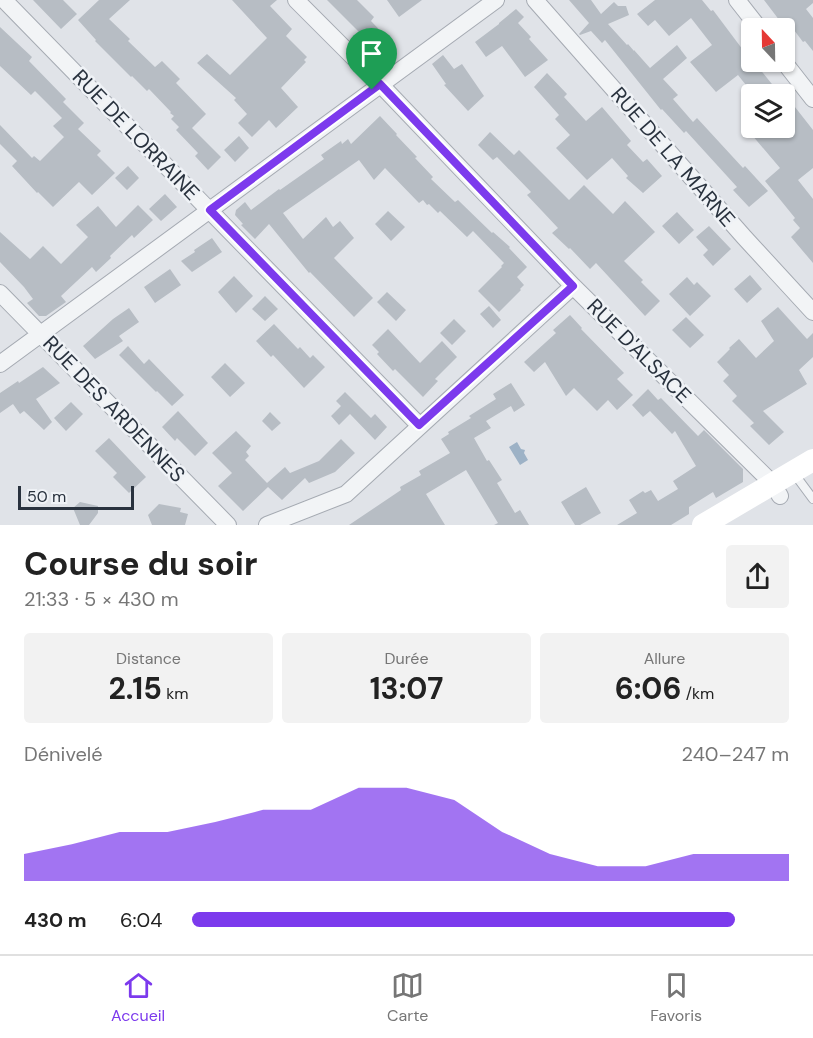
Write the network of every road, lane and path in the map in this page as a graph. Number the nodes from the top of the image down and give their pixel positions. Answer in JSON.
{"nodes":[{"id":1,"x":4,"y":0,"type":"edge"},
{"id":2,"x":296,"y":0,"type":"edge"},
{"id":3,"x":496,"y":0,"type":"edge"},
{"id":4,"x":535,"y":0,"type":"edge"},
{"id":5,"x":737,"y":0,"type":"edge"},
{"id":6,"x":751,"y":18,"type":"edge"},
{"id":7,"x":792,"y":72,"type":"edge"},
{"id":8,"x":380,"y":84,"type":"junction"},
{"id":9,"x":813,"y":99,"type":"edge"},
{"id":10,"x":210,"y":210,"type":"junction"},
{"id":11,"x":573,"y":286,"type":"junction"},
{"id":12,"x":0,"y":293,"type":"edge"},
{"id":13,"x":813,"y":312,"type":"edge"},
{"id":14,"x":40,"y":334,"type":"junction"},
{"id":15,"x":0,"y":364,"type":"edge"},
{"id":16,"x":419,"y":425,"type":"junction"},
{"id":17,"x":813,"y":460,"type":"edge"},
{"id":18,"x":805,"y":483,"type":"edge"},
{"id":19,"x":776,"y":490,"type":"junction"},
{"id":20,"x":722,"y":521,"type":"edge"},
{"id":21,"x":228,"y":525,"type":"edge"},
{"id":22,"x":267,"y":525,"type":"edge"},
{"id":23,"x":702,"y":525,"type":"edge"}],
"edges":[{"from":1,"to":10,"type":"street","name":"RUE DE LORRAINE"},
{"from":2,"to":8,"type":"street","name":"RUE D'ALSACE"},
{"from":3,"to":8,"type":"street"},
{"from":4,"to":13,"type":"street","name":"RUE DE LA MARNE"},
{"from":5,"to":6,"type":"street"},
{"from":7,"to":9,"type":"street"},
{"from":8,"to":10,"type":"street"},
{"from":8,"to":11,"type":"street","name":"RUE D'ALSACE"},
{"from":10,"to":14,"type":"street"},
{"from":10,"to":16,"type":"street","name":"RUE DE LORRAINE"},
{"from":11,"to":16,"type":"street"},
{"from":11,"to":19,"type":"street","name":"RUE D'ALSACE"},
{"from":12,"to":14,"type":"street","name":"RUE DES ARDENNES"},
{"from":14,"to":15,"type":"street"},
{"from":14,"to":21,"type":"street","name":"RUE DES ARDENNES"},
{"from":16,"to":22,"type":"street"},
{"from":17,"to":18,"type":"main road"},
{"from":18,"to":19,"type":"main road"},
{"from":19,"to":20,"type":"main road"},
{"from":20,"to":23,"type":"main road"}]}
